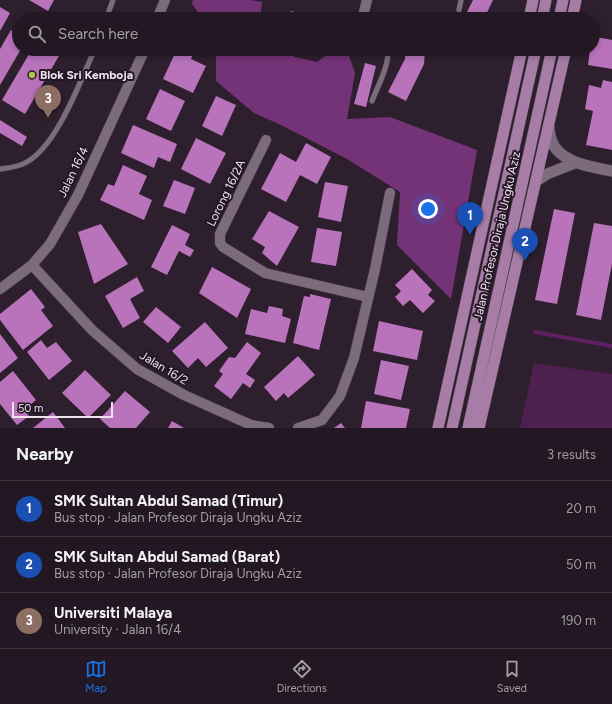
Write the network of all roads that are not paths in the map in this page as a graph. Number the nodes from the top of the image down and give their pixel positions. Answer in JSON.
{"nodes":[{"id":1,"x":113,"y":0,"type":"edge"},
{"id":2,"x":165,"y":0,"type":"edge"},
{"id":3,"x":367,"y":0,"type":"edge"},
{"id":4,"x":461,"y":0,"type":"edge"},
{"id":5,"x":533,"y":0,"type":"edge"},
{"id":6,"x":546,"y":0,"type":"edge"},
{"id":7,"x":563,"y":0,"type":"edge"},
{"id":8,"x":576,"y":0,"type":"edge"},
{"id":9,"x":459,"y":10,"type":"dead end"},
{"id":10,"x":109,"y":12,"type":"edge"},
{"id":11,"x":160,"y":12,"type":"edge"},
{"id":12,"x":366,"y":12,"type":"edge"},
{"id":13,"x":530,"y":12,"type":"edge"},
{"id":14,"x":543,"y":12,"type":"edge"},
{"id":15,"x":560,"y":12,"type":"edge"},
{"id":16,"x":573,"y":12,"type":"edge"},
{"id":17,"x":92,"y":56,"type":"edge"},
{"id":18,"x":142,"y":56,"type":"edge"},
{"id":19,"x":389,"y":56,"type":"edge"},
{"id":20,"x":520,"y":56,"type":"edge"},
{"id":21,"x":534,"y":56,"type":"edge"},
{"id":22,"x":550,"y":56,"type":"edge"},
{"id":23,"x":564,"y":56,"type":"edge"},
{"id":24,"x":372,"y":101,"type":"dead end"},
{"id":25,"x":549,"y":127,"type":"junction"},
{"id":26,"x":266,"y":140,"type":"dead end"},
{"id":27,"x":576,"y":163,"type":"junction"},
{"id":28,"x":0,"y":169,"type":"edge"},
{"id":29,"x":612,"y":171,"type":"edge"},
{"id":30,"x":536,"y":181,"type":"junction"},
{"id":31,"x":390,"y":193,"type":"dead end"},
{"id":32,"x":32,"y":265,"type":"junction"},
{"id":33,"x":0,"y":289,"type":"edge"},
{"id":34,"x":368,"y":297,"type":"junction"},
{"id":35,"x":269,"y":428,"type":"edge"},
{"id":36,"x":298,"y":428,"type":"edge"},
{"id":37,"x":438,"y":428,"type":"edge"},
{"id":38,"x":452,"y":428,"type":"edge"},
{"id":39,"x":468,"y":428,"type":"edge"},
{"id":40,"x":480,"y":428,"type":"edge"}],
"edges":[{"from":1,"to":10,"type":"lane"},
{"from":2,"to":11,"type":"street"},
{"from":3,"to":12,"type":"street"},
{"from":4,"to":9,"type":"lane"},
{"from":5,"to":13,"type":"main road"},
{"from":6,"to":14,"type":"main road"},
{"from":7,"to":15,"type":"main road"},
{"from":8,"to":16,"type":"main road"},
{"from":17,"to":28,"type":"lane"},
{"from":18,"to":32,"type":"street","name":"Jalan 16/4"},
{"from":19,"to":24,"type":"lane"},
{"from":20,"to":37,"type":"main road"},
{"from":21,"to":38,"type":"main road","name":"Jalan Profesor Diraja Ungku Aziz"},
{"from":22,"to":39,"type":"main road","name":"Jalan Profesor Diraja Ungku Aziz"},
{"from":23,"to":25,"type":"main road"},
{"from":25,"to":27,"type":"street"},
{"from":25,"to":30,"type":"main road"},
{"from":26,"to":34,"type":"street","name":"Lorong 16/2A"},
{"from":27,"to":29,"type":"street"},
{"from":27,"to":30,"type":"street"},
{"from":30,"to":40,"type":"main road"},
{"from":31,"to":34,"type":"street"},
{"from":32,"to":33,"type":"street","name":"Jalan 16/4"},
{"from":32,"to":35,"type":"street","name":"Jalan 16/2"},
{"from":34,"to":36,"type":"street"}]}
